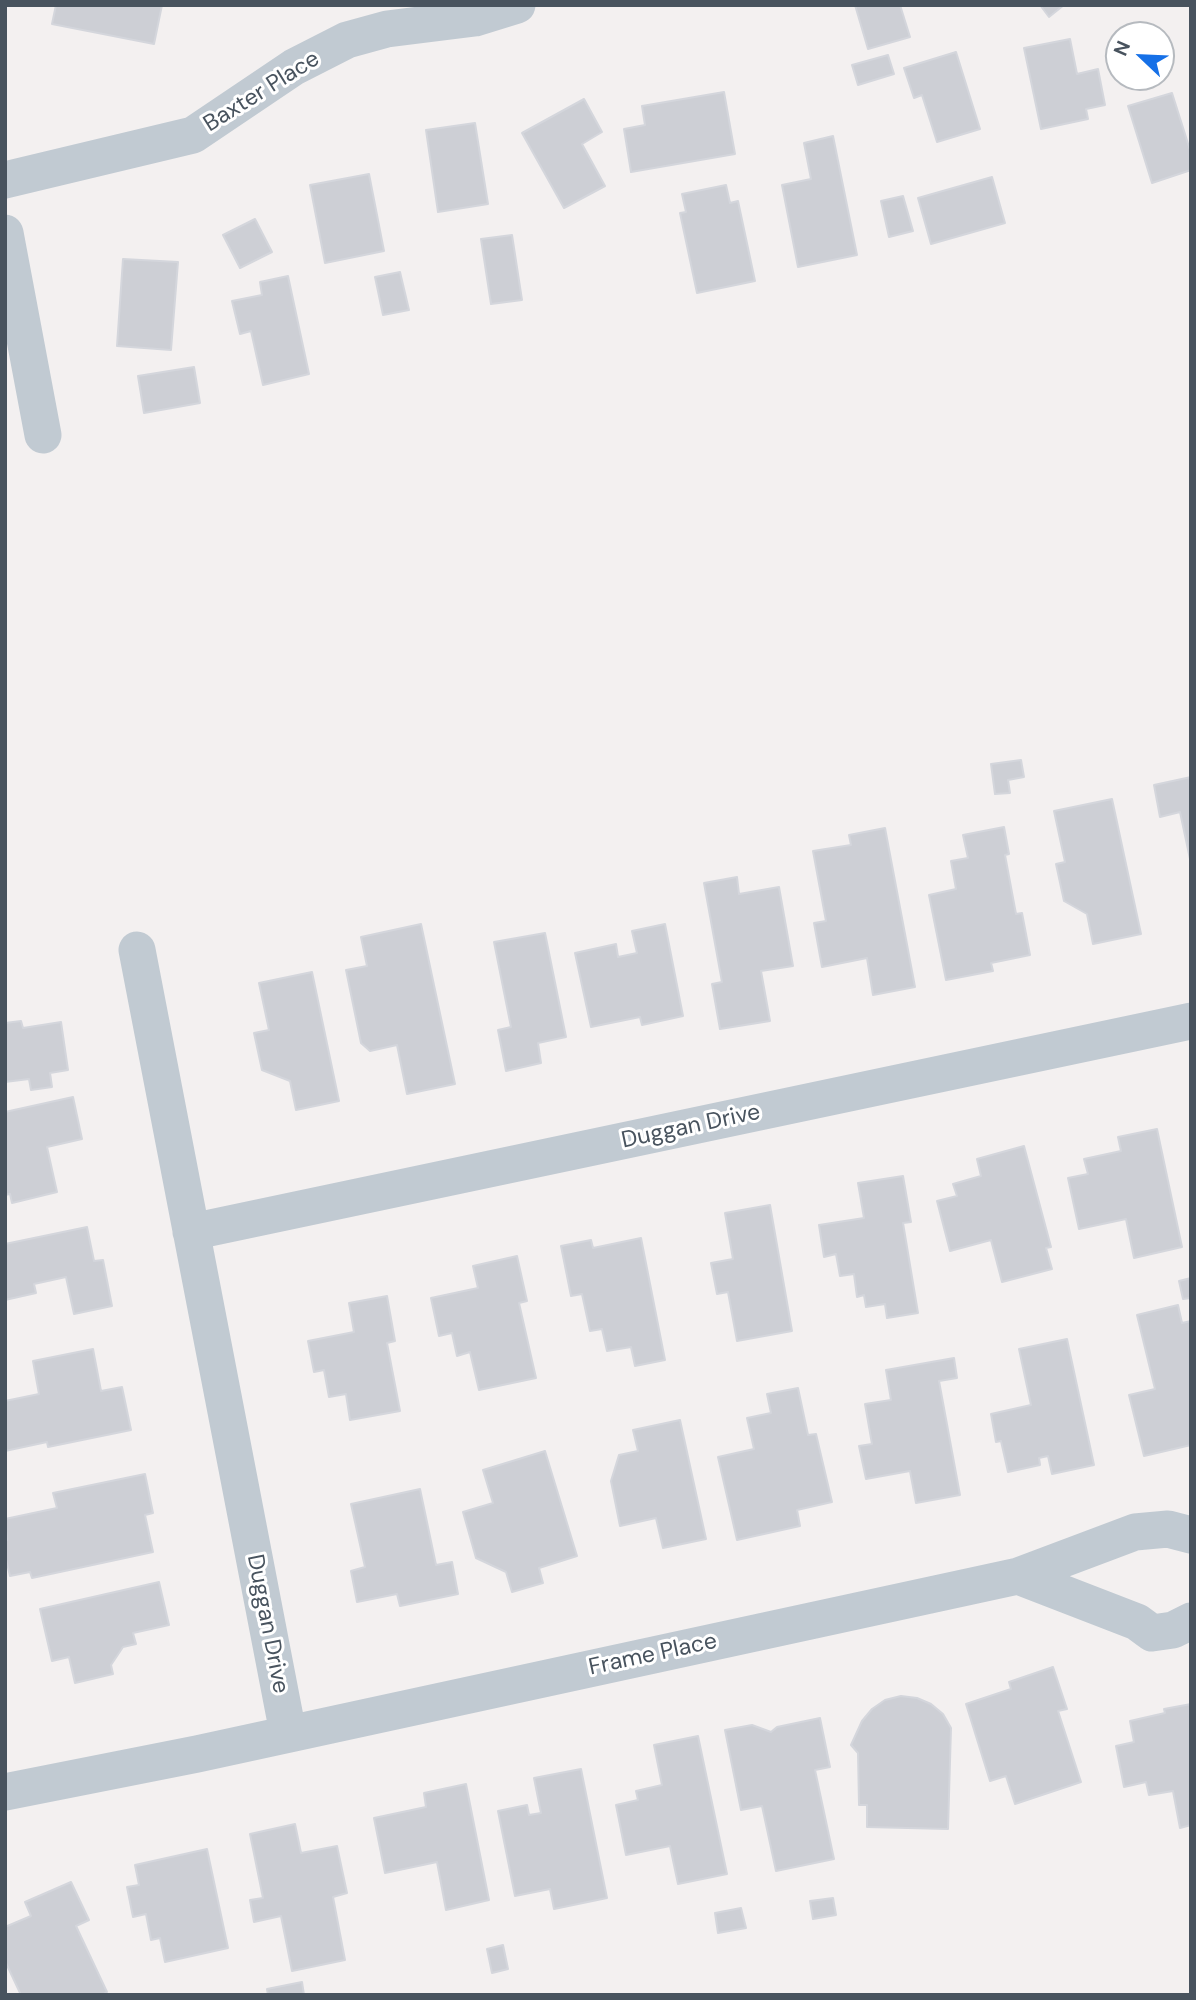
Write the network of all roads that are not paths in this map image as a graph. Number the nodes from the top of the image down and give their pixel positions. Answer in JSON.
{"nodes":[{"id":1,"x":517,"y":5,"type":"edge"},
{"id":2,"x":5,"y":180,"type":"edge"},
{"id":3,"x":5,"y":233,"type":"edge"},
{"id":4,"x":43,"y":435,"type":"dead end"},
{"id":5,"x":137,"y":950,"type":"dead end"},
{"id":6,"x":1191,"y":1021,"type":"edge"},
{"id":7,"x":191,"y":1232,"type":"junction"},
{"id":8,"x":1191,"y":1535,"type":"edge"},
{"id":9,"x":1018,"y":1576,"type":"junction"},
{"id":10,"x":1191,"y":1621,"type":"edge"},
{"id":11,"x":288,"y":1733,"type":"junction"},
{"id":12,"x":5,"y":1792,"type":"edge"}],
"edges":[{"from":1,"to":2,"type":"street","name":"Baxter Place"},
{"from":3,"to":4,"type":"street"},
{"from":5,"to":7,"type":"street","name":"Duggan Drive"},
{"from":6,"to":7,"type":"street","name":"Duggan Drive"},
{"from":7,"to":11,"type":"street","name":"Duggan Drive"},
{"from":8,"to":9,"type":"street","name":"Frame Place"},
{"from":9,"to":10,"type":"street"},
{"from":9,"to":11,"type":"street","name":"Frame Place"},
{"from":11,"to":12,"type":"street"}]}
